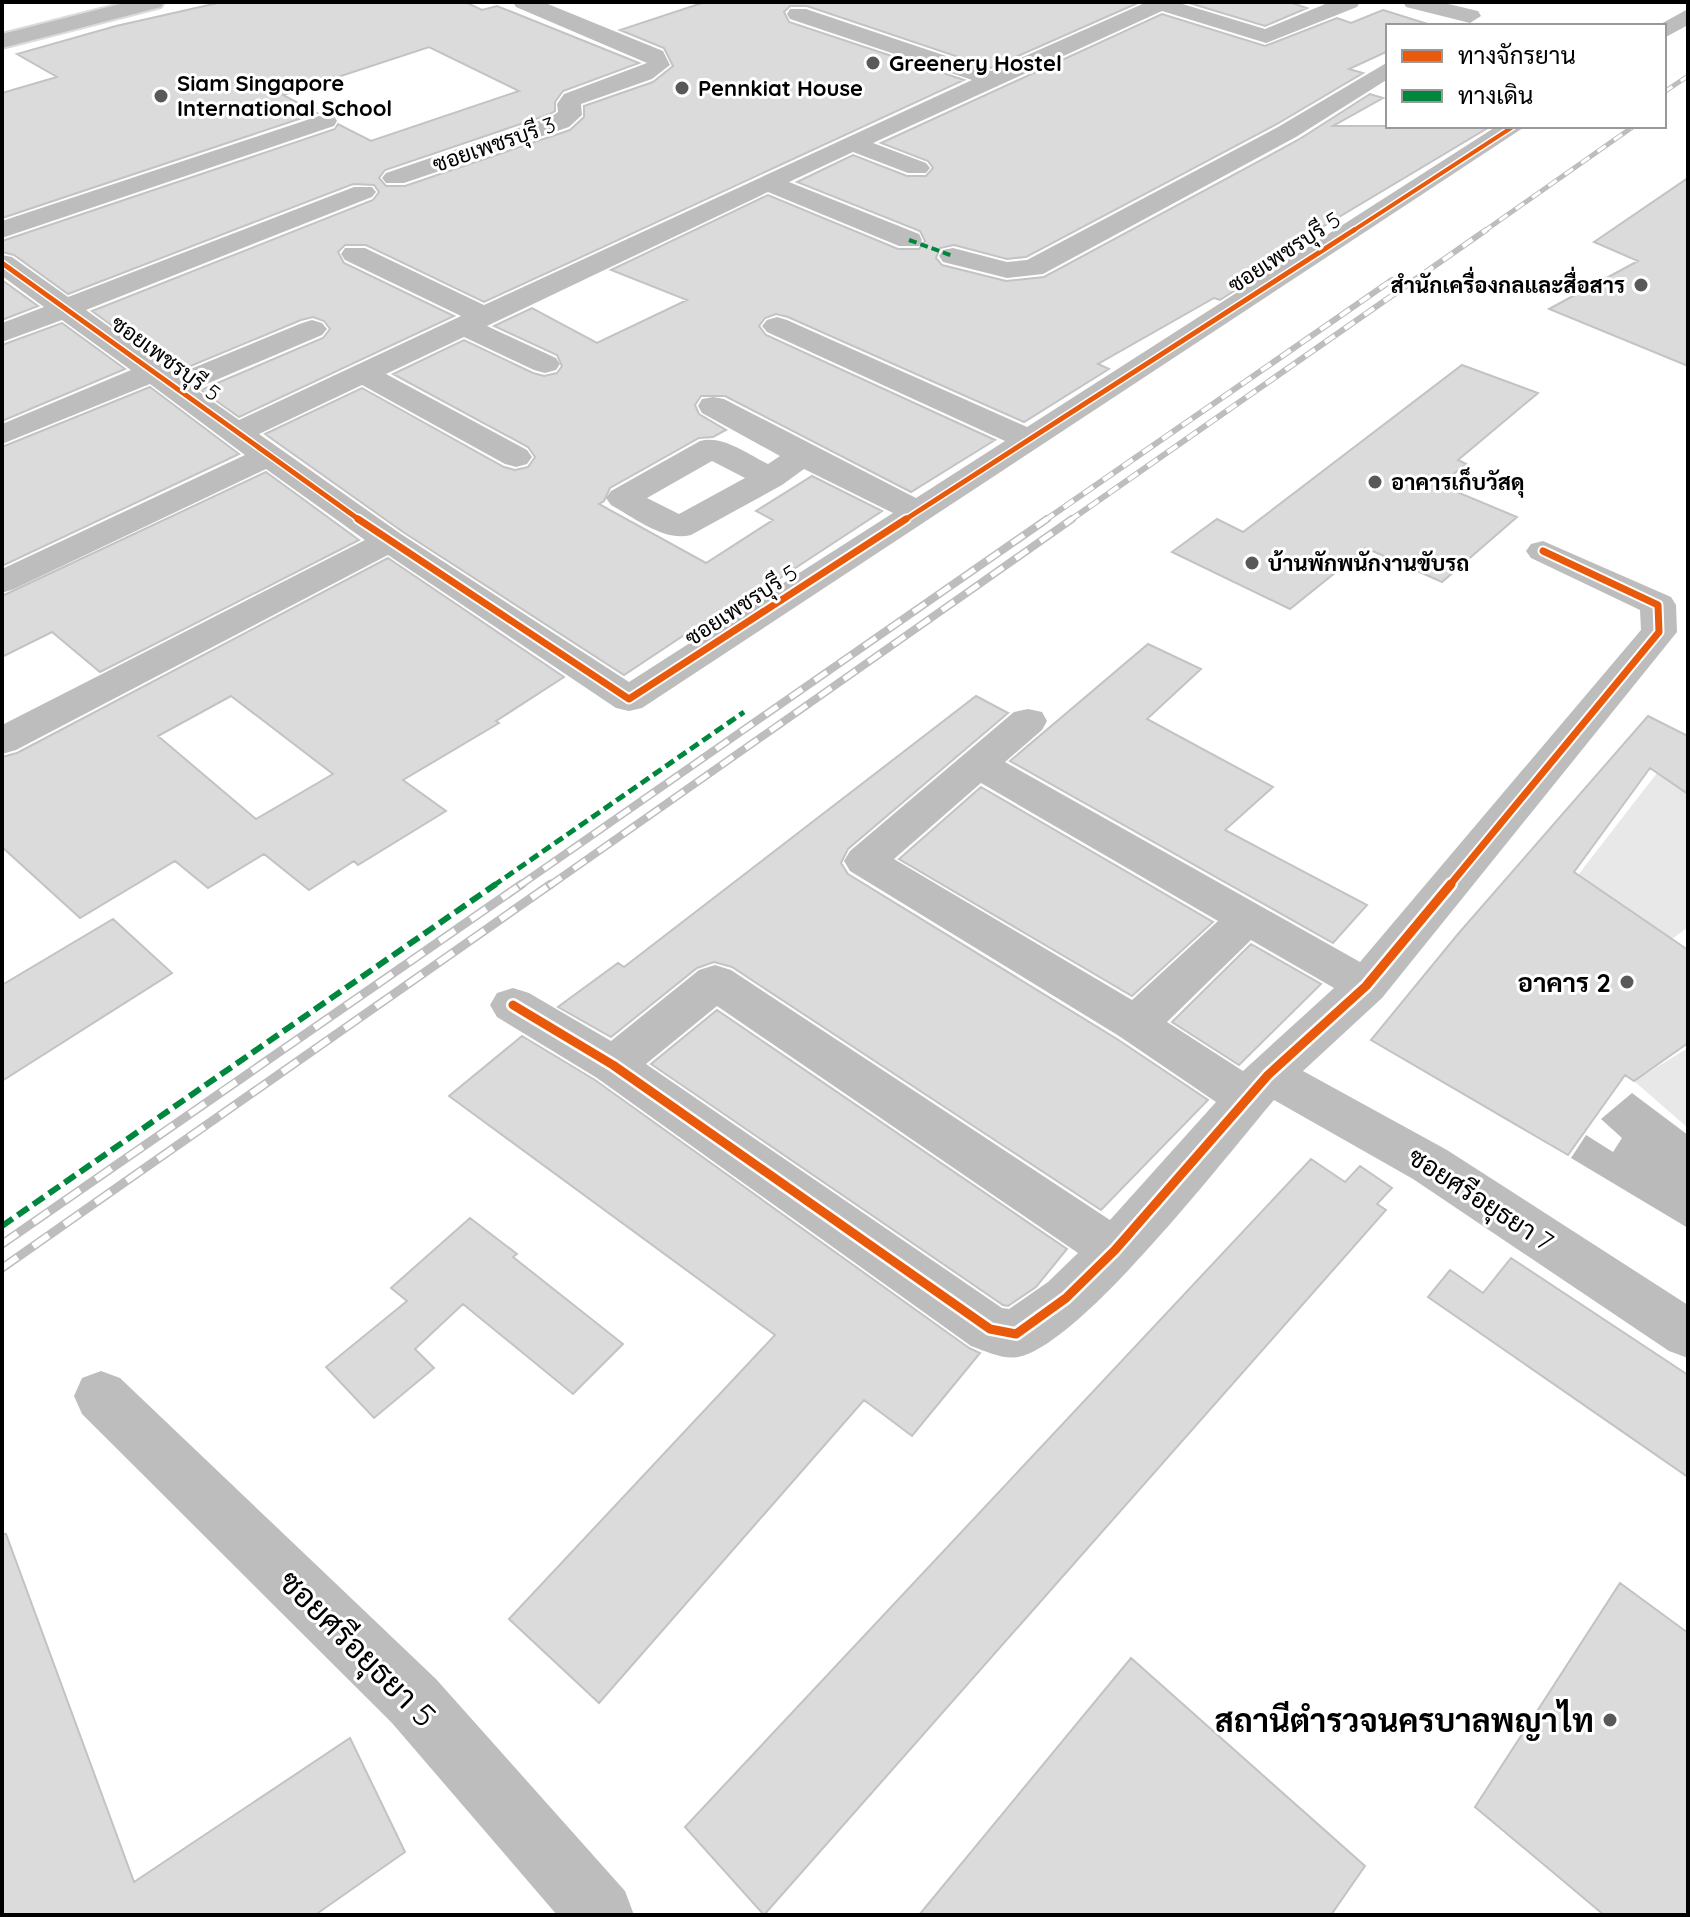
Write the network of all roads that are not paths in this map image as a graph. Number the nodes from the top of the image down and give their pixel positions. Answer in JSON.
{"nodes":[{"id":1,"x":113,"y":2,"type":"edge"},
{"id":2,"x":153,"y":2,"type":"edge"},
{"id":3,"x":524,"y":2,"type":"edge"},
{"id":4,"x":1106,"y":2,"type":"edge"},
{"id":5,"x":1349,"y":2,"type":"edge"},
{"id":6,"x":1414,"y":2,"type":"edge"},
{"id":7,"x":1492,"y":2,"type":"edge"},
{"id":8,"x":1138,"y":13,"type":"junction"},
{"id":9,"x":798,"y":14,"type":"dead end"},
{"id":10,"x":1688,"y":16,"type":"edge"},
{"id":11,"x":1462,"y":21,"type":"edge"},
{"id":12,"x":2,"y":30,"type":"edge"},
{"id":13,"x":1666,"y":30,"type":"edge"},
{"id":14,"x":2,"y":41,"type":"edge"},
{"id":15,"x":1386,"y":70,"type":"edge"},
{"id":16,"x":991,"y":79,"type":"junction"},
{"id":17,"x":325,"y":121,"type":"dead end"},
{"id":18,"x":1249,"y":121,"type":"dead end"},
{"id":19,"x":1511,"y":128,"type":"edge"},
{"id":20,"x":1287,"y":132,"type":"junction"},
{"id":21,"x":852,"y":143,"type":"junction"},
{"id":22,"x":917,"y":168,"type":"dead end"},
{"id":23,"x":395,"y":178,"type":"dead end"},
{"id":24,"x":768,"y":183,"type":"junction"},
{"id":25,"x":363,"y":192,"type":"dead end"},
{"id":26,"x":2,"y":230,"type":"edge"},
{"id":27,"x":909,"y":240,"type":"dead end"},
{"id":28,"x":355,"y":254,"type":"dead end"},
{"id":29,"x":953,"y":256,"type":"dead end"},
{"id":30,"x":2,"y":263,"type":"edge"},
{"id":31,"x":67,"y":307,"type":"junction"},
{"id":32,"x":474,"y":321,"type":"junction"},
{"id":33,"x":777,"y":326,"type":"dead end"},
{"id":34,"x":312,"y":329,"type":"dead end"},
{"id":35,"x":2,"y":333,"type":"edge"},
{"id":36,"x":545,"y":364,"type":"dead end"},
{"id":37,"x":363,"y":373,"type":"junction"},
{"id":38,"x":164,"y":380,"type":"junction"},
{"id":39,"x":713,"y":406,"type":"dead end"},
{"id":40,"x":236,"y":433,"type":"junction"},
{"id":41,"x":2,"y":435,"type":"edge"},
{"id":42,"x":1029,"y":440,"type":"junction"},
{"id":43,"x":802,"y":455,"type":"junction"},
{"id":44,"x":268,"y":456,"type":"junction"},
{"id":45,"x":516,"y":457,"type":"dead end"},
{"id":46,"x":770,"y":478,"type":"dead end"},
{"id":47,"x":917,"y":512,"type":"junction"},
{"id":48,"x":389,"y":541,"type":"junction"},
{"id":49,"x":1543,"y":551,"type":"dead end"},
{"id":50,"x":2,"y":582,"type":"edge"},
{"id":51,"x":1028,"y":721,"type":"dead end"},
{"id":52,"x":2,"y":741,"type":"edge"},
{"id":53,"x":979,"y":764,"type":"junction"},
{"id":54,"x":1249,"y":917,"type":"junction"},
{"id":55,"x":1366,"y":986,"type":"junction"},
{"id":56,"x":513,"y":1005,"type":"dead end"},
{"id":57,"x":1135,"y":1024,"type":"junction"},
{"id":58,"x":613,"y":1065,"type":"junction"},
{"id":59,"x":1257,"y":1087,"type":"junction"},
{"id":60,"x":1115,"y":1250,"type":"junction"},
{"id":61,"x":1688,"y":1334,"type":"edge"},
{"id":62,"x":101,"y":1396,"type":"dead end"},
{"id":63,"x":601,"y":1915,"type":"edge"}],
"edges":[{"from":1,"to":12,"type":"street"},
{"from":2,"to":14,"type":"street"},
{"from":3,"to":23,"type":"street","name":"ซอยเพชรบุรี 3"},
{"from":4,"to":8,"type":"street"},
{"from":5,"to":8,"type":"street"},
{"from":6,"to":11,"type":"street"},
{"from":7,"to":11,"type":"street"},
{"from":8,"to":16,"type":"street"},
{"from":9,"to":16,"type":"street"},
{"from":10,"to":13,"type":"street"},
{"from":15,"to":20,"type":"street"},
{"from":16,"to":21,"type":"street"},
{"from":17,"to":26,"type":"street"},
{"from":18,"to":20,"type":"street"},
{"from":19,"to":42,"type":"street","name":"ซอยเพชรบุรี 5"},
{"from":20,"to":29,"type":"street"},
{"from":21,"to":22,"type":"street"},
{"from":21,"to":24,"type":"street"},
{"from":24,"to":27,"type":"street"},
{"from":24,"to":32,"type":"street"},
{"from":25,"to":31,"type":"street"},
{"from":28,"to":32,"type":"street"},
{"from":30,"to":31,"type":"street","name":"ซอยเพชรบุรี 5"},
{"from":31,"to":35,"type":"street"},
{"from":31,"to":38,"type":"street","name":"ซอยเพชรบุรี 5"},
{"from":32,"to":36,"type":"street"},
{"from":32,"to":37,"type":"street"},
{"from":33,"to":42,"type":"street"},
{"from":34,"to":38,"type":"street"},
{"from":37,"to":40,"type":"street"},
{"from":37,"to":45,"type":"street"},
{"from":38,"to":40,"type":"street","name":"ซอยเพชรบุรี 5"},
{"from":38,"to":41,"type":"street"},
{"from":39,"to":43,"type":"street"},
{"from":40,"to":44,"type":"street","name":"ซอยเพชรบุรี 5"},
{"from":42,"to":47,"type":"street","name":"ซอยเพชรบุรี 5"},
{"from":43,"to":46,"type":"street"},
{"from":43,"to":47,"type":"street"},
{"from":44,"to":48,"type":"street","name":"ซอยเพชรบุรี 5"},
{"from":44,"to":50,"type":"street"},
{"from":47,"to":48,"type":"street","name":"ซอยเพชรบุรี 5"},
{"from":48,"to":52,"type":"street"},
{"from":49,"to":55,"type":"street"},
{"from":51,"to":53,"type":"street"},
{"from":53,"to":54,"type":"street"},
{"from":53,"to":57,"type":"street","name":"ซอยศรีอยุธยา 7"},
{"from":54,"to":55,"type":"street"},
{"from":54,"to":57,"type":"street"},
{"from":55,"to":59,"type":"street"},
{"from":56,"to":58,"type":"street"},
{"from":57,"to":59,"type":"street","name":"ซอยศรีอยุธยา 7"},
{"from":58,"to":60,"type":"street"},
{"from":58,"to":60,"type":"street"},
{"from":59,"to":60,"type":"street"},
{"from":59,"to":61,"type":"street","name":"ซอยศรีอยุธยา 7"},
{"from":62,"to":63,"type":"street","name":"ซอยศรีอยุธยา 5"}]}
